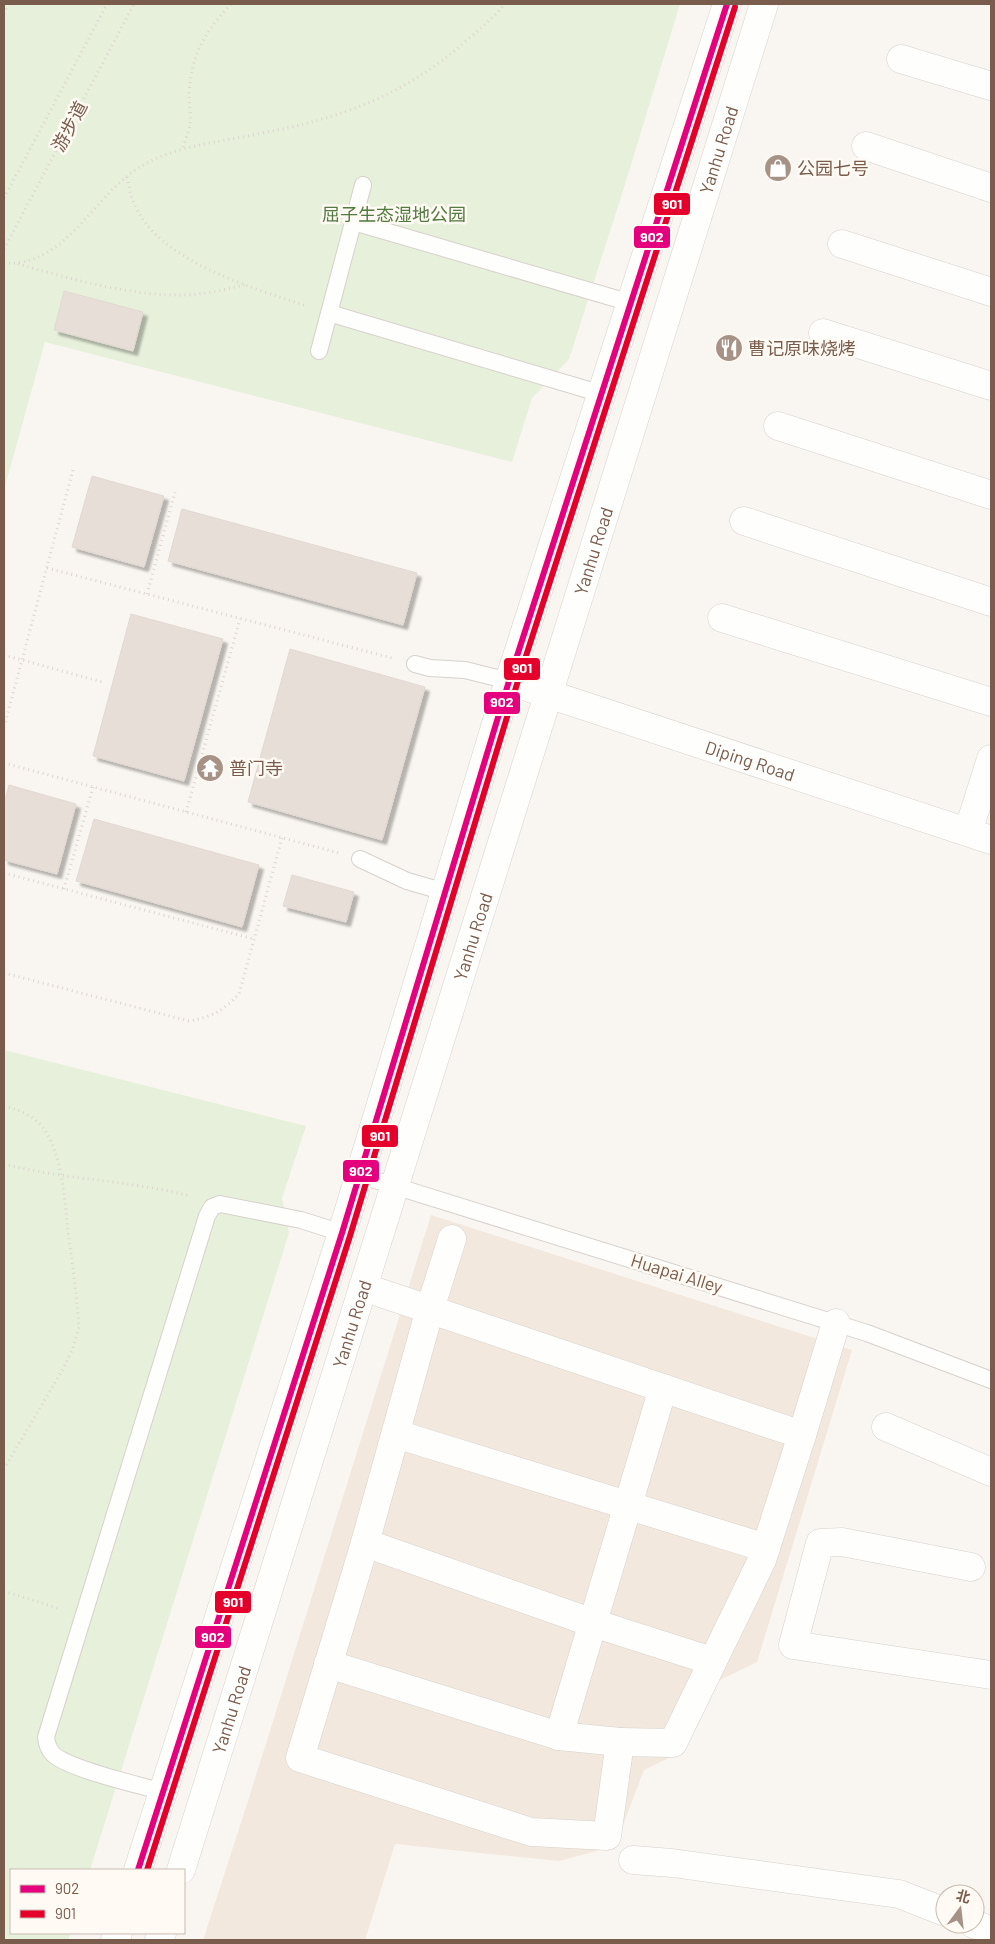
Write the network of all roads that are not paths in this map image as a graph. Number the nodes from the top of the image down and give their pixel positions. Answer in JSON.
{"nodes":[{"id":1,"x":727,"y":4,"type":"edge"},
{"id":2,"x":764,"y":4,"type":"edge"},
{"id":3,"x":901,"y":59,"type":"dead end"},
{"id":4,"x":991,"y":86,"type":"edge"},
{"id":5,"x":866,"y":146,"type":"dead end"},
{"id":6,"x":363,"y":185,"type":"dead end"},
{"id":7,"x":991,"y":188,"type":"edge"},
{"id":8,"x":354,"y":222,"type":"junction"},
{"id":9,"x":842,"y":244,"type":"dead end"},
{"id":10,"x":991,"y":292,"type":"edge"},
{"id":11,"x":631,"y":303,"type":"junction"},
{"id":12,"x":329,"y":313,"type":"junction"},
{"id":13,"x":823,"y":333,"type":"dead end"},
{"id":14,"x":319,"y":351,"type":"dead end"},
{"id":15,"x":991,"y":386,"type":"edge"},
{"id":16,"x":602,"y":394,"type":"junction"},
{"id":17,"x":778,"y":426,"type":"dead end"},
{"id":18,"x":991,"y":495,"type":"edge"},
{"id":19,"x":744,"y":521,"type":"dead end"},
{"id":20,"x":991,"y":602,"type":"edge"},
{"id":21,"x":722,"y":618,"type":"dead end"},
{"id":22,"x":415,"y":664,"type":"road end"},
{"id":23,"x":509,"y":681,"type":"junction"},
{"id":24,"x":550,"y":694,"type":"junction"},
{"id":25,"x":991,"y":702,"type":"edge"},
{"id":26,"x":991,"y":759,"type":"edge"},
{"id":27,"x":980,"y":836,"type":"edge"},
{"id":28,"x":360,"y":859,"type":"road end"},
{"id":29,"x":445,"y":892,"type":"junction"},
{"id":30,"x":360,"y":1175,"type":"junction"},
{"id":31,"x":395,"y":1186,"type":"junction"},
{"id":32,"x":342,"y":1233,"type":"junction"},
{"id":33,"x":452,"y":1239,"type":"dead end"},
{"id":34,"x":364,"y":1287,"type":"junction"},
{"id":35,"x":430,"y":1309,"type":"junction"},
{"id":36,"x":836,"y":1323,"type":"junction"},
{"id":37,"x":991,"y":1380,"type":"edge"},
{"id":38,"x":664,"y":1388,"type":"junction"},
{"id":39,"x":886,"y":1427,"type":"dead end"},
{"id":40,"x":396,"y":1434,"type":"junction"},
{"id":41,"x":802,"y":1435,"type":"junction"},
{"id":42,"x":991,"y":1472,"type":"edge"},
{"id":43,"x":628,"y":1506,"type":"junction"},
{"id":44,"x":365,"y":1543,"type":"junction"},
{"id":45,"x":766,"y":1548,"type":"junction"},
{"id":46,"x":971,"y":1567,"type":"dead end"},
{"id":47,"x":593,"y":1623,"type":"junction"},
{"id":48,"x":712,"y":1661,"type":"junction"},
{"id":49,"x":328,"y":1664,"type":"junction"},
{"id":50,"x":991,"y":1675,"type":"edge"},
{"id":51,"x":559,"y":1736,"type":"junction"},
{"id":52,"x":620,"y":1742,"type":"junction"},
{"id":53,"x":163,"y":1792,"type":"junction"},
{"id":54,"x":633,"y":1860,"type":"dead end"},
{"id":55,"x":138,"y":1869,"type":"edge"},
{"id":56,"x":181,"y":1869,"type":"edge"},
{"id":57,"x":935,"y":1908,"type":"edge"}],
"edges":[{"from":1,"to":11,"type":"street","name":"Yanhu Road"},
{"from":2,"to":24,"type":"street","name":"Yanhu Road"},
{"from":3,"to":4,"type":"street"},
{"from":5,"to":7,"type":"street"},
{"from":6,"to":8,"type":"lane"},
{"from":8,"to":11,"type":"lane"},
{"from":8,"to":12,"type":"lane"},
{"from":9,"to":10,"type":"street"},
{"from":11,"to":16,"type":"street","name":"Yanhu Road"},
{"from":12,"to":14,"type":"lane"},
{"from":12,"to":16,"type":"lane"},
{"from":13,"to":15,"type":"street"},
{"from":16,"to":23,"type":"street","name":"Yanhu Road"},
{"from":17,"to":18,"type":"street"},
{"from":19,"to":20,"type":"street"},
{"from":21,"to":25,"type":"street"},
{"from":22,"to":23,"type":"lane"},
{"from":23,"to":24,"type":"street","name":"Diping Road"},
{"from":23,"to":29,"type":"street","name":"Yanhu Road"},
{"from":24,"to":27,"type":"street","name":"Diping Road"},
{"from":24,"to":31,"type":"street","name":"Yanhu Road"},
{"from":26,"to":27,"type":"street"},
{"from":28,"to":29,"type":"lane"},
{"from":29,"to":30,"type":"street","name":"Yanhu Road"},
{"from":30,"to":31,"type":"lane","name":"Huapai Alley"},
{"from":30,"to":32,"type":"street","name":"Yanhu Road"},
{"from":31,"to":34,"type":"street","name":"Yanhu Road"},
{"from":31,"to":36,"type":"lane","name":"Huapai Alley"},
{"from":32,"to":53,"type":"street","name":"Yanhu Road"},
{"from":32,"to":53,"type":"lane"},
{"from":33,"to":35,"type":"street"},
{"from":34,"to":35,"type":"street"},
{"from":34,"to":56,"type":"street","name":"Yanhu Road"},
{"from":35,"to":38,"type":"street"},
{"from":35,"to":40,"type":"street"},
{"from":36,"to":37,"type":"lane","name":"Huapai Alley"},
{"from":36,"to":41,"type":"street"},
{"from":38,"to":41,"type":"street"},
{"from":38,"to":43,"type":"street"},
{"from":39,"to":42,"type":"street"},
{"from":40,"to":43,"type":"street"},
{"from":40,"to":44,"type":"street"},
{"from":41,"to":45,"type":"street"},
{"from":43,"to":45,"type":"street"},
{"from":43,"to":47,"type":"street"},
{"from":44,"to":47,"type":"street"},
{"from":44,"to":49,"type":"street"},
{"from":45,"to":48,"type":"street"},
{"from":46,"to":50,"type":"street"},
{"from":47,"to":48,"type":"street"},
{"from":47,"to":51,"type":"street"},
{"from":48,"to":52,"type":"street"},
{"from":49,"to":51,"type":"street"},
{"from":49,"to":52,"type":"street"},
{"from":51,"to":52,"type":"street"},
{"from":53,"to":55,"type":"street","name":"Yanhu Road"},
{"from":54,"to":57,"type":"street"}]}
